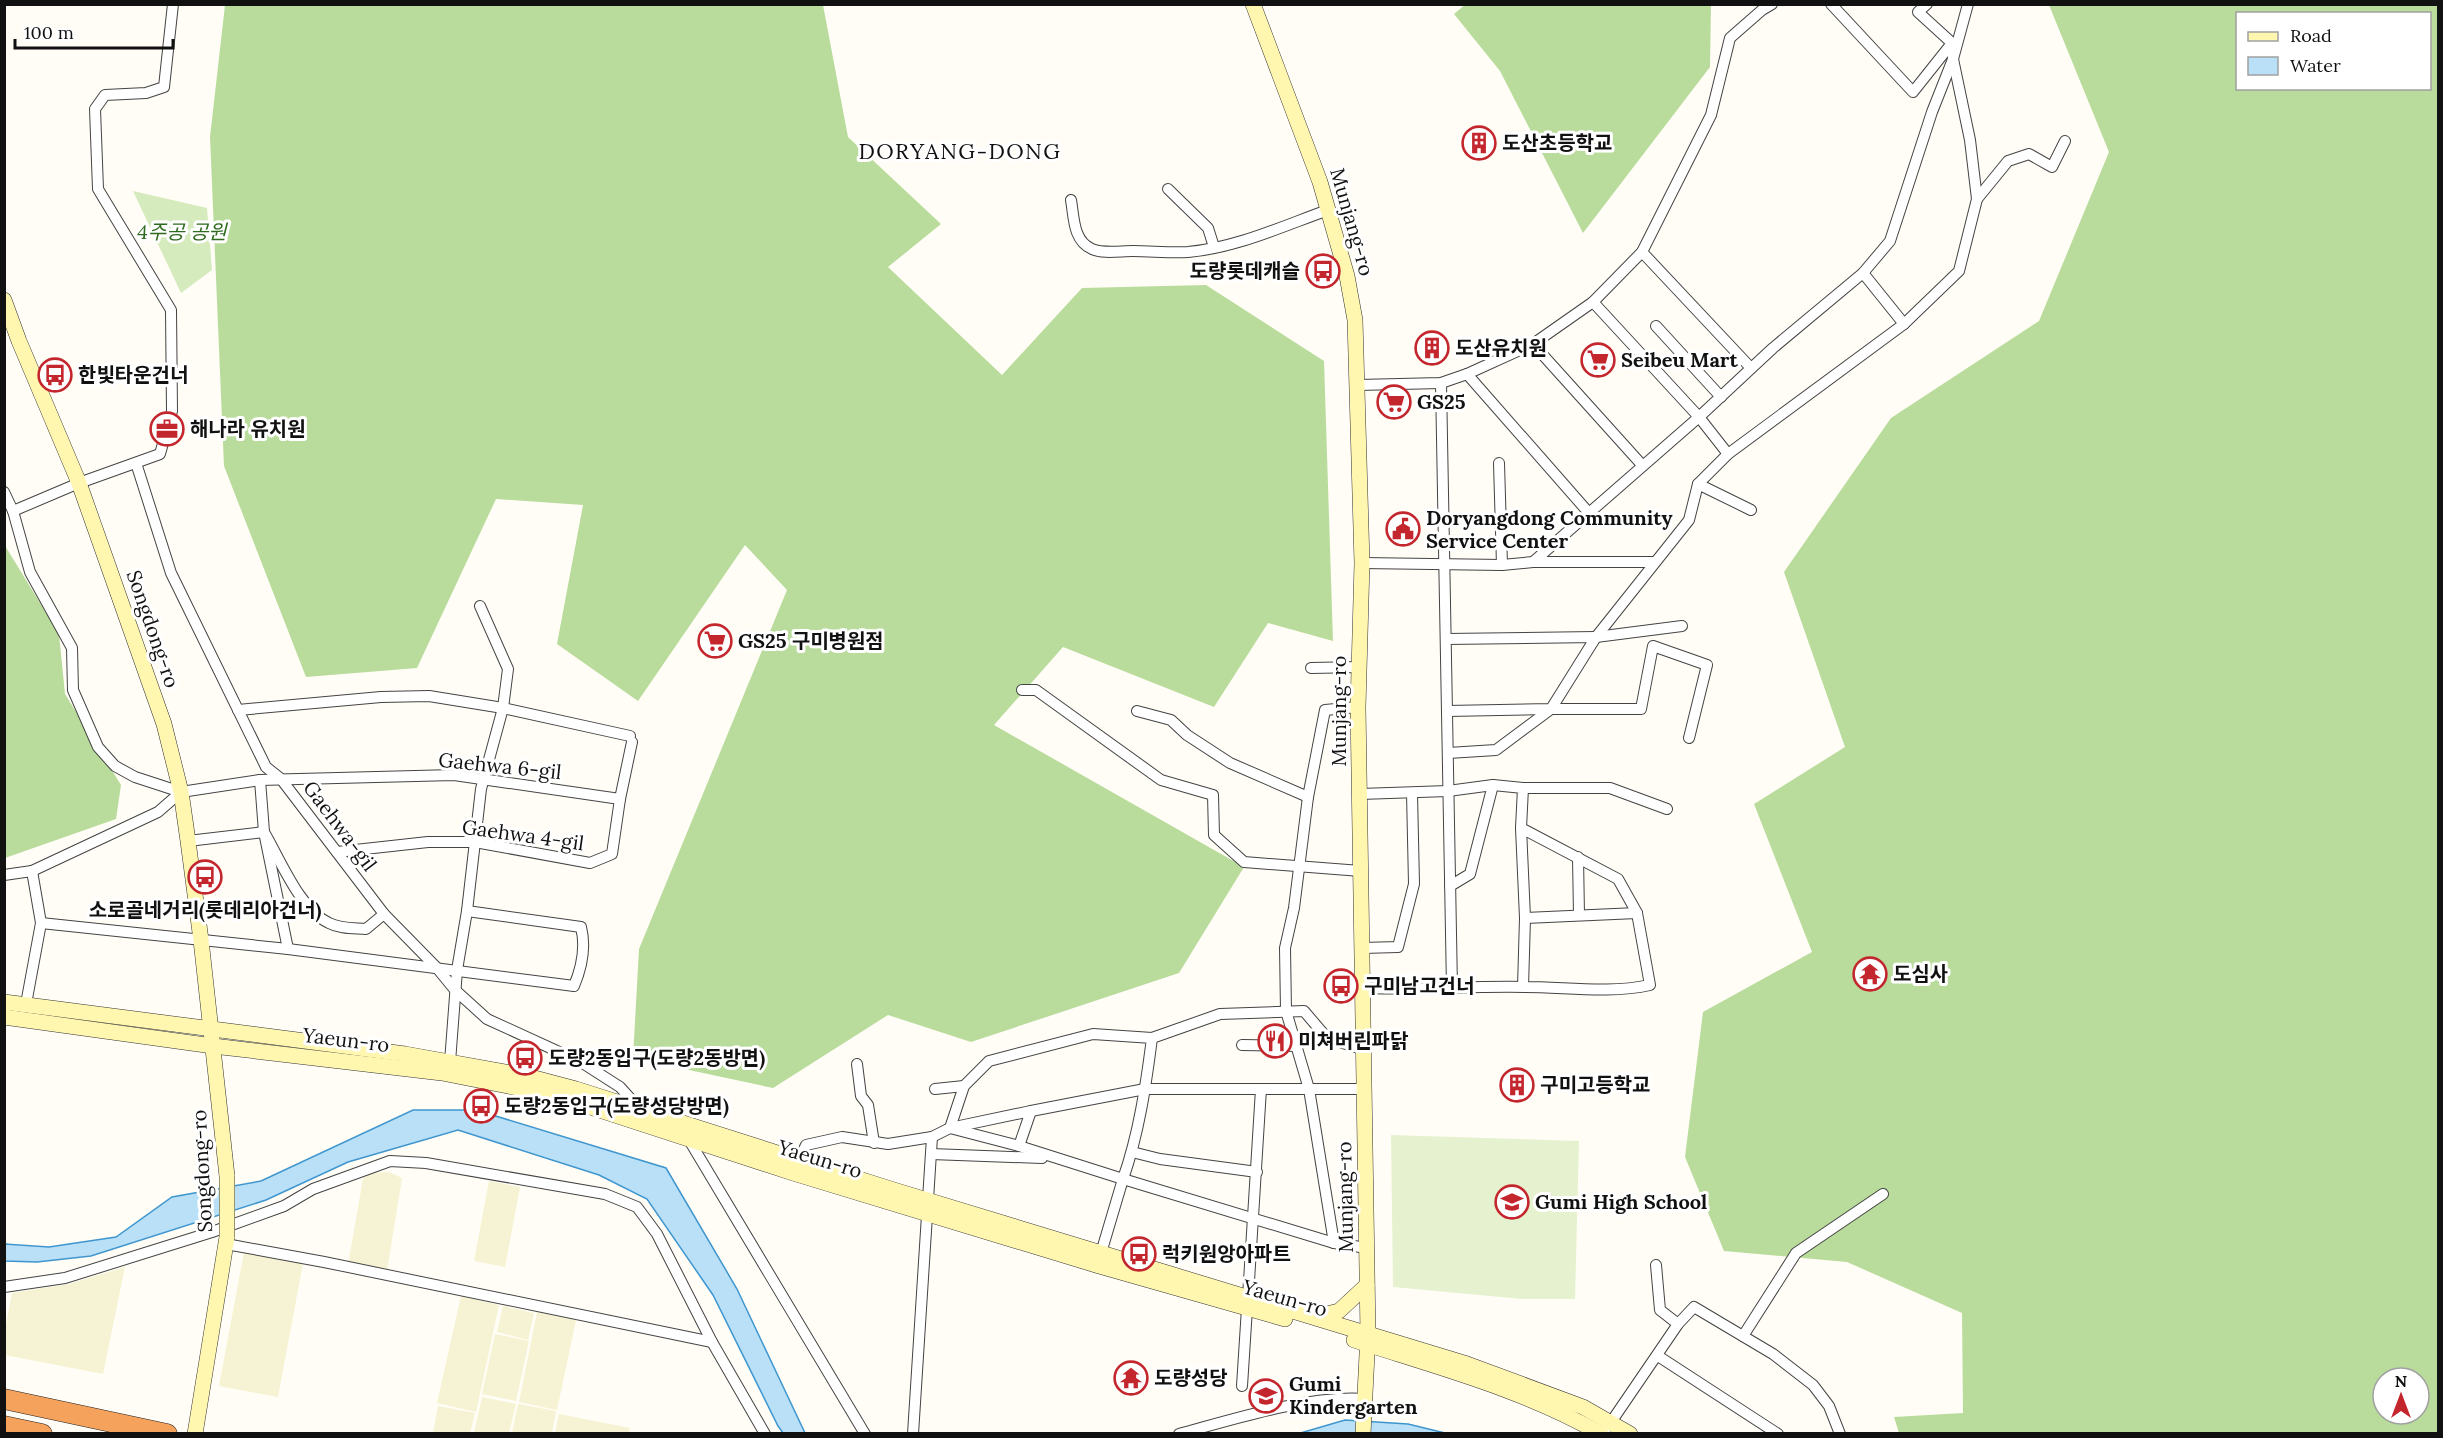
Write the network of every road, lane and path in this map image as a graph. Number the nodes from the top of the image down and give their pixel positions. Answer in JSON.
{"nodes":[{"id":1,"x":172,"y":4,"type":"edge"},
{"id":2,"x":1253,"y":4,"type":"edge"},
{"id":3,"x":1772,"y":4,"type":"edge"},
{"id":4,"x":1831,"y":4,"type":"edge"},
{"id":5,"x":1927,"y":4,"type":"edge"},
{"id":6,"x":1968,"y":4,"type":"edge"},
{"id":7,"x":1952,"y":43,"type":"junction"},
{"id":8,"x":1953,"y":59,"type":"junction"},
{"id":9,"x":2065,"y":141,"type":"dead end"},
{"id":10,"x":1168,"y":189,"type":"dead end"},
{"id":11,"x":1977,"y":199,"type":"junction"},
{"id":12,"x":1071,"y":200,"type":"dead end"},
{"id":13,"x":1328,"y":210,"type":"junction"},
{"id":14,"x":1214,"y":247,"type":"junction"},
{"id":15,"x":1642,"y":252,"type":"junction"},
{"id":16,"x":1863,"y":273,"type":"junction"},
{"id":17,"x":4,"y":300,"type":"edge"},
{"id":18,"x":1593,"y":302,"type":"junction"},
{"id":19,"x":1904,"y":324,"type":"junction"},
{"id":20,"x":1656,"y":326,"type":"dead end"},
{"id":21,"x":1533,"y":344,"type":"junction"},
{"id":22,"x":1751,"y":368,"type":"junction"},
{"id":23,"x":1467,"y":374,"type":"junction"},
{"id":24,"x":1442,"y":382,"type":"junction"},
{"id":25,"x":1358,"y":385,"type":"junction"},
{"id":26,"x":1720,"y":398,"type":"junction"},
{"id":27,"x":1699,"y":417,"type":"junction"},
{"id":28,"x":1728,"y":454,"type":"junction"},
{"id":29,"x":1499,"y":463,"type":"dead end"},
{"id":30,"x":136,"y":464,"type":"junction"},
{"id":31,"x":1642,"y":465,"type":"junction"},
{"id":32,"x":79,"y":483,"type":"junction"},
{"id":33,"x":1698,"y":484,"type":"junction"},
{"id":34,"x":4,"y":492,"type":"edge"},
{"id":35,"x":1751,"y":510,"type":"dead end"},
{"id":36,"x":13,"y":511,"type":"junction"},
{"id":37,"x":1589,"y":513,"type":"junction"},
{"id":38,"x":1533,"y":562,"type":"junction"},
{"id":39,"x":1654,"y":562,"type":"junction"},
{"id":40,"x":1362,"y":563,"type":"junction"},
{"id":41,"x":1445,"y":563,"type":"junction"},
{"id":42,"x":1502,"y":565,"type":"junction"},
{"id":43,"x":480,"y":606,"type":"dead end"},
{"id":44,"x":1682,"y":626,"type":"dead end"},
{"id":45,"x":1659,"y":630,"type":"junction"},
{"id":46,"x":1596,"y":637,"type":"junction"},
{"id":47,"x":1446,"y":639,"type":"junction"},
{"id":48,"x":1653,"y":646,"type":"junction"},
{"id":49,"x":1360,"y":667,"type":"junction"},
{"id":50,"x":1311,"y":668,"type":"dead end"},
{"id":51,"x":1022,"y":690,"type":"dead end"},
{"id":52,"x":1358,"y":707,"type":"junction"},
{"id":53,"x":503,"y":708,"type":"junction"},
{"id":54,"x":1551,"y":709,"type":"junction"},
{"id":55,"x":238,"y":710,"type":"junction"},
{"id":56,"x":1137,"y":711,"type":"dead end"},
{"id":57,"x":1447,"y":711,"type":"junction"},
{"id":58,"x":1689,"y":738,"type":"dead end"},
{"id":59,"x":1448,"y":753,"type":"junction"},
{"id":60,"x":281,"y":779,"type":"junction"},
{"id":61,"x":483,"y":779,"type":"junction"},
{"id":62,"x":260,"y":780,"type":"junction"},
{"id":63,"x":1493,"y":785,"type":"junction"},
{"id":64,"x":1523,"y":788,"type":"junction"},
{"id":65,"x":1448,"y":791,"type":"junction"},
{"id":66,"x":181,"y":792,"type":"junction"},
{"id":67,"x":1412,"y":793,"type":"junction"},
{"id":68,"x":1360,"y":794,"type":"junction"},
{"id":69,"x":1308,"y":796,"type":"junction"},
{"id":70,"x":620,"y":799,"type":"junction"},
{"id":71,"x":1667,"y":809,"type":"dead end"},
{"id":72,"x":1521,"y":828,"type":"junction"},
{"id":73,"x":264,"y":832,"type":"junction"},
{"id":74,"x":188,"y":841,"type":"junction"},
{"id":75,"x":475,"y":842,"type":"junction"},
{"id":76,"x":337,"y":852,"type":"junction"},
{"id":77,"x":1578,"y":857,"type":"junction"},
{"id":78,"x":1300,"y":867,"type":"junction"},
{"id":79,"x":32,"y":871,"type":"junction"},
{"id":80,"x":1361,"y":871,"type":"junction"},
{"id":81,"x":4,"y":875,"type":"edge"},
{"id":82,"x":1450,"y":886,"type":"junction"},
{"id":83,"x":467,"y":911,"type":"junction"},
{"id":84,"x":1637,"y":913,"type":"junction"},
{"id":85,"x":384,"y":914,"type":"junction"},
{"id":86,"x":1579,"y":915,"type":"junction"},
{"id":87,"x":1525,"y":918,"type":"junction"},
{"id":88,"x":41,"y":923,"type":"junction"},
{"id":89,"x":201,"y":940,"type":"junction"},
{"id":90,"x":1362,"y":948,"type":"junction"},
{"id":91,"x":288,"y":949,"type":"junction"},
{"id":92,"x":437,"y":968,"type":"junction"},
{"id":93,"x":457,"y":970,"type":"junction"},
{"id":94,"x":1523,"y":987,"type":"junction"},
{"id":95,"x":1363,"y":988,"type":"junction"},
{"id":96,"x":1452,"y":988,"type":"junction"},
{"id":97,"x":455,"y":990,"type":"junction"},
{"id":98,"x":4,"y":1002,"type":"edge"},
{"id":99,"x":26,"y":1004,"type":"junction"},
{"id":100,"x":1286,"y":1011,"type":"junction"},
{"id":101,"x":4,"y":1017,"type":"edge"},
{"id":102,"x":211,"y":1029,"type":"junction"},
{"id":103,"x":1152,"y":1038,"type":"junction"},
{"id":104,"x":1242,"y":1045,"type":"dead end"},
{"id":105,"x":213,"y":1046,"type":"junction"},
{"id":106,"x":1297,"y":1046,"type":"junction"},
{"id":107,"x":1362,"y":1049,"type":"junction"},
{"id":108,"x":450,"y":1062,"type":"junction"},
{"id":109,"x":857,"y":1064,"type":"dead end"},
{"id":110,"x":964,"y":1086,"type":"junction"},
{"id":111,"x":935,"y":1089,"type":"dead end"},
{"id":112,"x":1145,"y":1089,"type":"junction"},
{"id":113,"x":1261,"y":1089,"type":"junction"},
{"id":114,"x":1309,"y":1089,"type":"junction"},
{"id":115,"x":1363,"y":1089,"type":"junction"},
{"id":116,"x":640,"y":1109,"type":"junction"},
{"id":117,"x":1031,"y":1111,"type":"junction"},
{"id":118,"x":950,"y":1128,"type":"junction"},
{"id":119,"x":932,"y":1137,"type":"junction"},
{"id":120,"x":689,"y":1140,"type":"junction"},
{"id":121,"x":874,"y":1143,"type":"junction"},
{"id":122,"x":1019,"y":1146,"type":"junction"},
{"id":123,"x":1132,"y":1152,"type":"junction"},
{"id":124,"x":931,"y":1154,"type":"junction"},
{"id":125,"x":1052,"y":1158,"type":"junction"},
{"id":126,"x":799,"y":1160,"type":"junction"},
{"id":127,"x":1257,"y":1172,"type":"junction"},
{"id":128,"x":1123,"y":1179,"type":"junction"},
{"id":129,"x":1883,"y":1194,"type":"dead end"},
{"id":130,"x":927,"y":1207,"type":"junction"},
{"id":131,"x":1254,"y":1219,"type":"junction"},
{"id":132,"x":227,"y":1240,"type":"junction"},
{"id":133,"x":1334,"y":1243,"type":"junction"},
{"id":134,"x":1367,"y":1248,"type":"junction"},
{"id":135,"x":1101,"y":1253,"type":"junction"},
{"id":136,"x":1656,"y":1264,"type":"dead end"},
{"id":137,"x":1367,"y":1285,"type":"junction"},
{"id":138,"x":4,"y":1287,"type":"edge"},
{"id":139,"x":1248,"y":1303,"type":"junction"},
{"id":140,"x":1314,"y":1318,"type":"junction"},
{"id":141,"x":1678,"y":1324,"type":"junction"},
{"id":142,"x":1743,"y":1336,"type":"junction"},
{"id":143,"x":1368,"y":1339,"type":"junction"},
{"id":144,"x":712,"y":1342,"type":"junction"},
{"id":145,"x":1658,"y":1356,"type":"junction"},
{"id":146,"x":1242,"y":1386,"type":"dead end"},
{"id":147,"x":4,"y":1399,"type":"edge"},
{"id":148,"x":1365,"y":1400,"type":"junction"},
{"id":149,"x":4,"y":1426,"type":"edge"},
{"id":150,"x":1605,"y":1430,"type":"edge"},
{"id":151,"x":161,"y":1432,"type":"edge"},
{"id":152,"x":42,"y":1434,"type":"edge"},
{"id":153,"x":195,"y":1434,"type":"edge"},
{"id":154,"x":765,"y":1434,"type":"edge"},
{"id":155,"x":865,"y":1434,"type":"edge"},
{"id":156,"x":913,"y":1434,"type":"edge"},
{"id":157,"x":1179,"y":1434,"type":"edge"},
{"id":158,"x":1363,"y":1434,"type":"edge"},
{"id":159,"x":1630,"y":1434,"type":"edge"},
{"id":160,"x":1779,"y":1434,"type":"edge"},
{"id":161,"x":1840,"y":1434,"type":"edge"}],
"edges":[{"from":1,"to":30,"type":"street"},
{"from":2,"to":13,"type":"street","name":"Munjang-ro"},
{"from":3,"to":15,"type":"street"},
{"from":4,"to":7,"type":"street"},
{"from":5,"to":7,"type":"street"},
{"from":6,"to":8,"type":"street"},
{"from":7,"to":8,"type":"street"},
{"from":8,"to":11,"type":"street"},
{"from":8,"to":16,"type":"street"},
{"from":9,"to":11,"type":"street"},
{"from":10,"to":14,"type":"street"},
{"from":11,"to":19,"type":"street"},
{"from":12,"to":14,"type":"street"},
{"from":13,"to":14,"type":"street"},
{"from":13,"to":25,"type":"street","name":"Munjang-ro"},
{"from":15,"to":18,"type":"street"},
{"from":15,"to":22,"type":"street"},
{"from":16,"to":19,"type":"street"},
{"from":16,"to":22,"type":"street"},
{"from":17,"to":32,"type":"street","name":"Songdong-ro"},
{"from":18,"to":21,"type":"street"},
{"from":18,"to":27,"type":"street"},
{"from":19,"to":28,"type":"street"},
{"from":20,"to":26,"type":"street"},
{"from":21,"to":23,"type":"street"},
{"from":21,"to":31,"type":"street"},
{"from":22,"to":26,"type":"street"},
{"from":23,"to":24,"type":"street"},
{"from":23,"to":37,"type":"street"},
{"from":24,"to":25,"type":"street"},
{"from":24,"to":41,"type":"street"},
{"from":25,"to":40,"type":"street","name":"Munjang-ro"},
{"from":26,"to":27,"type":"street"},
{"from":27,"to":28,"type":"street"},
{"from":27,"to":31,"type":"street"},
{"from":28,"to":33,"type":"street"},
{"from":29,"to":42,"type":"street"},
{"from":30,"to":32,"type":"street"},
{"from":30,"to":55,"type":"street","name":"Gaehwa-gil"},
{"from":31,"to":37,"type":"street"},
{"from":32,"to":36,"type":"street"},
{"from":32,"to":66,"type":"street","name":"Songdong-ro"},
{"from":33,"to":35,"type":"street"},
{"from":33,"to":39,"type":"street"},
{"from":34,"to":36,"type":"street"},
{"from":36,"to":66,"type":"street"},
{"from":37,"to":38,"type":"street"},
{"from":38,"to":39,"type":"street"},
{"from":38,"to":42,"type":"street"},
{"from":39,"to":46,"type":"street"},
{"from":40,"to":41,"type":"street"},
{"from":40,"to":49,"type":"street","name":"Munjang-ro"},
{"from":41,"to":42,"type":"street"},
{"from":41,"to":47,"type":"street"},
{"from":43,"to":53,"type":"street"},
{"from":44,"to":45,"type":"street"},
{"from":45,"to":46,"type":"street"},
{"from":45,"to":48,"type":"street"},
{"from":46,"to":47,"type":"street"},
{"from":46,"to":54,"type":"street"},
{"from":47,"to":57,"type":"street"},
{"from":48,"to":54,"type":"street"},
{"from":48,"to":58,"type":"street"},
{"from":49,"to":50,"type":"street"},
{"from":49,"to":52,"type":"street","name":"Munjang-ro"},
{"from":51,"to":78,"type":"street"},
{"from":52,"to":68,"type":"street","name":"Munjang-ro"},
{"from":52,"to":69,"type":"street"},
{"from":53,"to":55,"type":"street"},
{"from":53,"to":61,"type":"street"},
{"from":53,"to":70,"type":"street"},
{"from":54,"to":57,"type":"street"},
{"from":54,"to":59,"type":"street"},
{"from":55,"to":60,"type":"street","name":"Gaehwa-gil"},
{"from":56,"to":69,"type":"street"},
{"from":57,"to":59,"type":"street"},
{"from":59,"to":65,"type":"street"},
{"from":60,"to":61,"type":"street","name":"Gaehwa 6-gil"},
{"from":60,"to":62,"type":"street"},
{"from":60,"to":76,"type":"street","name":"Gaehwa-gil"},
{"from":61,"to":70,"type":"street","name":"Gaehwa 6-gil"},
{"from":61,"to":75,"type":"street"},
{"from":62,"to":66,"type":"street"},
{"from":62,"to":73,"type":"street"},
{"from":63,"to":64,"type":"street"},
{"from":63,"to":65,"type":"street"},
{"from":63,"to":82,"type":"street"},
{"from":64,"to":71,"type":"street"},
{"from":64,"to":72,"type":"street"},
{"from":65,"to":67,"type":"street"},
{"from":65,"to":82,"type":"street"},
{"from":66,"to":74,"type":"street","name":"Songdong-ro"},
{"from":66,"to":79,"type":"street"},
{"from":67,"to":68,"type":"street"},
{"from":67,"to":90,"type":"street"},
{"from":68,"to":80,"type":"street","name":"Munjang-ro"},
{"from":69,"to":78,"type":"street"},
{"from":70,"to":75,"type":"street","name":"Gaehwa 4-gil"},
{"from":72,"to":77,"type":"street"},
{"from":72,"to":87,"type":"street"},
{"from":73,"to":74,"type":"street"},
{"from":73,"to":85,"type":"street"},
{"from":73,"to":91,"type":"street"},
{"from":74,"to":89,"type":"street","name":"Songdong-ro"},
{"from":75,"to":76,"type":"street","name":"Gaehwa 4-gil"},
{"from":75,"to":83,"type":"street"},
{"from":76,"to":85,"type":"street","name":"Gaehwa-gil"},
{"from":77,"to":84,"type":"street"},
{"from":77,"to":86,"type":"street"},
{"from":78,"to":80,"type":"street"},
{"from":78,"to":100,"type":"street"},
{"from":79,"to":81,"type":"street"},
{"from":79,"to":88,"type":"street"},
{"from":80,"to":90,"type":"street","name":"Munjang-ro"},
{"from":82,"to":96,"type":"street"},
{"from":83,"to":93,"type":"street"},
{"from":83,"to":93,"type":"street"},
{"from":84,"to":86,"type":"street"},
{"from":84,"to":94,"type":"street"},
{"from":85,"to":92,"type":"street","name":"Gaehwa-gil"},
{"from":86,"to":87,"type":"street"},
{"from":87,"to":94,"type":"street"},
{"from":88,"to":89,"type":"street"},
{"from":88,"to":99,"type":"street"},
{"from":89,"to":91,"type":"street"},
{"from":89,"to":102,"type":"street","name":"Songdong-ro"},
{"from":90,"to":95,"type":"street","name":"Munjang-ro"},
{"from":91,"to":92,"type":"street"},
{"from":92,"to":93,"type":"street"},
{"from":92,"to":97,"type":"street","name":"Gaehwa-gil"},
{"from":93,"to":97,"type":"street"},
{"from":94,"to":96,"type":"street"},
{"from":95,"to":96,"type":"street"},
{"from":95,"to":107,"type":"street","name":"Munjang-ro"},
{"from":97,"to":108,"type":"street"},
{"from":97,"to":116,"type":"street","name":"Gaehwa-gil"},
{"from":98,"to":99,"type":"street","name":"Yaeun-ro"},
{"from":99,"to":102,"type":"street","name":"Yaeun-ro"},
{"from":100,"to":103,"type":"street"},
{"from":100,"to":106,"type":"street"},
{"from":100,"to":107,"type":"street"},
{"from":101,"to":105,"type":"street","name":"Yaeun-ro"},
{"from":102,"to":105,"type":"street","name":"Songdong-ro"},
{"from":102,"to":108,"type":"street","name":"Yaeun-ro"},
{"from":103,"to":110,"type":"street"},
{"from":103,"to":112,"type":"street"},
{"from":104,"to":106,"type":"street"},
{"from":105,"to":120,"type":"street","name":"Yaeun-ro"},
{"from":105,"to":132,"type":"street","name":"Songdong-ro","bridge":true},
{"from":106,"to":114,"type":"street"},
{"from":107,"to":115,"type":"street","name":"Munjang-ro"},
{"from":108,"to":116,"type":"street","name":"Yaeun-ro"},
{"from":109,"to":121,"type":"street"},
{"from":110,"to":111,"type":"street"},
{"from":110,"to":118,"type":"street"},
{"from":112,"to":113,"type":"street"},
{"from":112,"to":117,"type":"street"},
{"from":112,"to":123,"type":"street"},
{"from":113,"to":114,"type":"street"},
{"from":113,"to":127,"type":"street"},
{"from":114,"to":115,"type":"street"},
{"from":114,"to":133,"type":"street"},
{"from":115,"to":134,"type":"street","name":"Munjang-ro"},
{"from":116,"to":126,"type":"street","name":"Yaeun-ro"},
{"from":117,"to":118,"type":"street"},
{"from":117,"to":122,"type":"street"},
{"from":118,"to":119,"type":"street"},
{"from":118,"to":122,"type":"street"},
{"from":119,"to":121,"type":"street"},
{"from":119,"to":124,"type":"street"},
{"from":120,"to":130,"type":"street","name":"Yaeun-ro"},
{"from":120,"to":155,"type":"street"},
{"from":121,"to":126,"type":"street"},
{"from":122,"to":125,"type":"street"},
{"from":123,"to":127,"type":"street"},
{"from":123,"to":128,"type":"street"},
{"from":124,"to":125,"type":"street"},
{"from":124,"to":130,"type":"street"},
{"from":125,"to":128,"type":"street"},
{"from":126,"to":130,"type":"street","name":"Yaeun-ro"},
{"from":127,"to":131,"type":"street"},
{"from":128,"to":131,"type":"street"},
{"from":128,"to":135,"type":"street"},
{"from":129,"to":142,"type":"street"},
{"from":130,"to":135,"type":"street","name":"Yaeun-ro"},
{"from":130,"to":139,"type":"street","name":"Yaeun-ro"},
{"from":130,"to":156,"type":"street"},
{"from":131,"to":133,"type":"street"},
{"from":131,"to":139,"type":"street"},
{"from":132,"to":144,"type":"street"},
{"from":132,"to":153,"type":"street","name":"Songdong-ro"},
{"from":133,"to":134,"type":"street"},
{"from":134,"to":137,"type":"street","name":"Munjang-ro"},
{"from":135,"to":139,"type":"street","name":"Yaeun-ro"},
{"from":136,"to":141,"type":"street"},
{"from":137,"to":140,"type":"street"},
{"from":137,"to":143,"type":"street","name":"Munjang-ro"},
{"from":138,"to":144,"type":"street"},
{"from":139,"to":140,"type":"street","name":"Yaeun-ro"},
{"from":139,"to":143,"type":"street","name":"Yaeun-ro"},
{"from":139,"to":146,"type":"street"},
{"from":140,"to":143,"type":"street","name":"Yaeun-ro"},
{"from":141,"to":142,"type":"street"},
{"from":141,"to":145,"type":"street"},
{"from":142,"to":161,"type":"street"},
{"from":143,"to":148,"type":"street","name":"Munjang-ro"},
{"from":143,"to":150,"type":"street","name":"Yaeun-ro"},
{"from":144,"to":154,"type":"street"},
{"from":145,"to":150,"type":"street"},
{"from":145,"to":160,"type":"street"},
{"from":147,"to":151,"type":"highway"},
{"from":148,"to":157,"type":"street"},
{"from":148,"to":158,"type":"street","name":"Munjang-ro"},
{"from":149,"to":152,"type":"highway"},
{"from":150,"to":159,"type":"street","name":"Yaeun-ro"}]}
